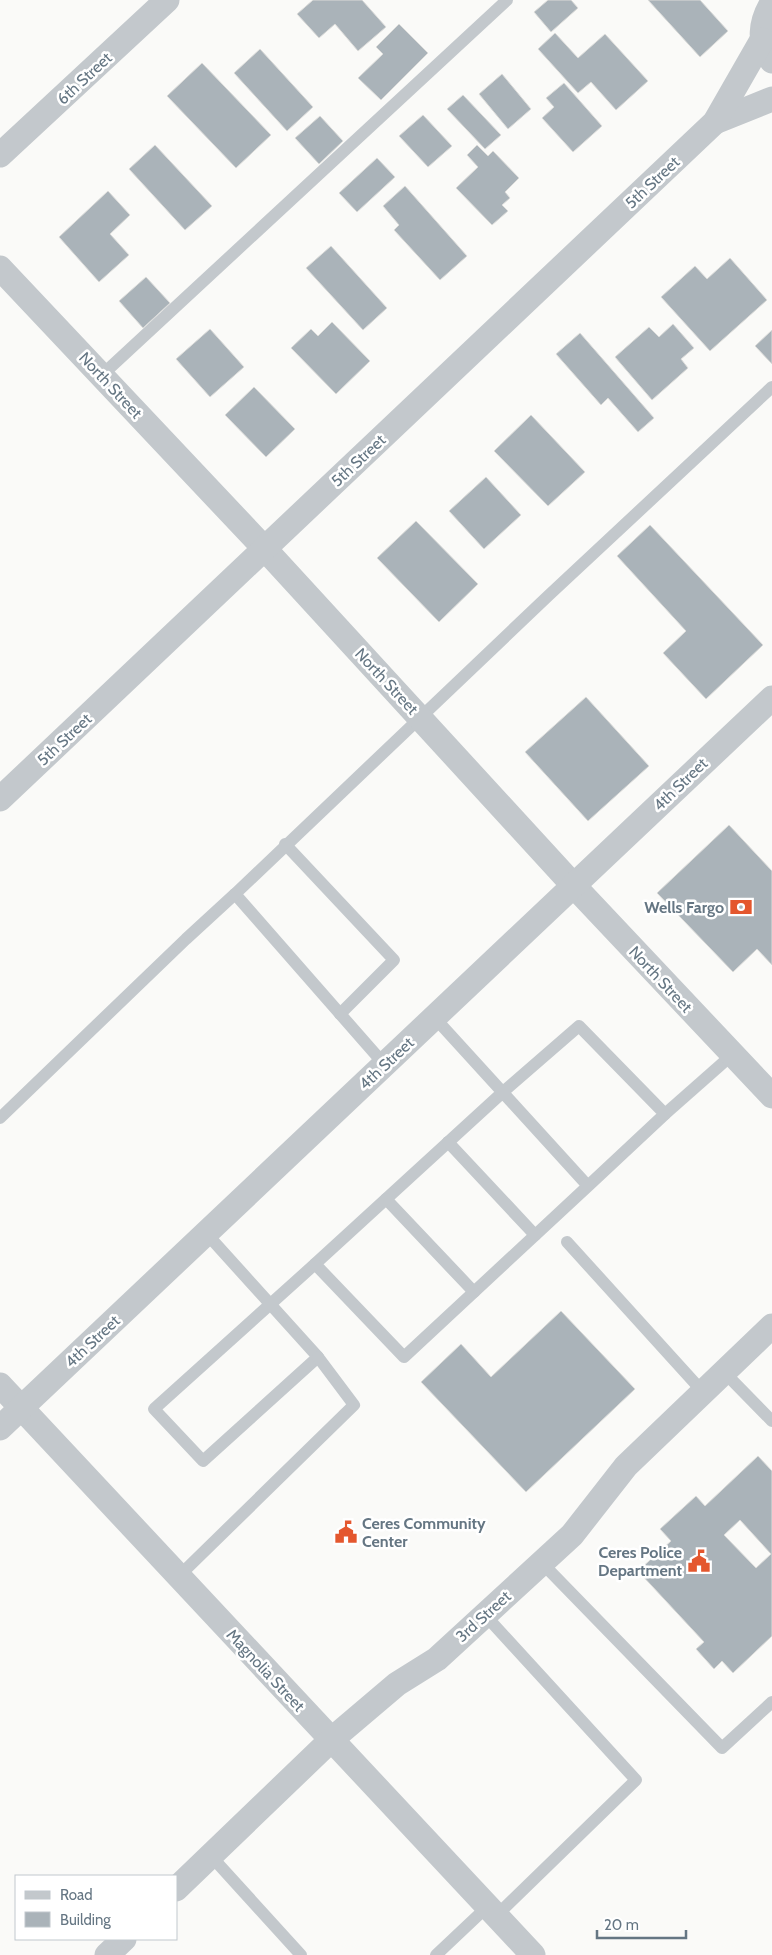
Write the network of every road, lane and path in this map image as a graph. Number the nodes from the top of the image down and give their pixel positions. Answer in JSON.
{"nodes":[{"id":1,"x":167,"y":0,"type":"edge"},
{"id":2,"x":507,"y":0,"type":"edge"},
{"id":3,"x":752,"y":0,"type":"edge"},
{"id":4,"x":767,"y":32,"type":"edge"},
{"id":5,"x":772,"y":99,"type":"edge"},
{"id":6,"x":715,"y":122,"type":"junction"},
{"id":7,"x":0,"y":156,"type":"edge"},
{"id":8,"x":0,"y":268,"type":"edge"},
{"id":9,"x":102,"y":376,"type":"junction"},
{"id":10,"x":772,"y":387,"type":"edge"},
{"id":11,"x":264,"y":548,"type":"junction"},
{"id":12,"x":772,"y":698,"type":"edge"},
{"id":13,"x":420,"y":718,"type":"junction"},
{"id":14,"x":0,"y":799,"type":"edge"},
{"id":15,"x":285,"y":844,"type":"junction"},
{"id":16,"x":574,"y":886,"type":"junction"},
{"id":17,"x":236,"y":894,"type":"junction"},
{"id":18,"x":340,"y":1014,"type":"junction"},
{"id":19,"x":434,"y":1017,"type":"junction"},
{"id":20,"x":733,"y":1054,"type":"junction"},
{"id":21,"x":384,"y":1064,"type":"junction"},
{"id":22,"x":502,"y":1092,"type":"junction"},
{"id":23,"x":772,"y":1096,"type":"edge"},
{"id":24,"x":665,"y":1114,"type":"junction"},
{"id":25,"x":0,"y":1118,"type":"edge"},
{"id":26,"x":448,"y":1142,"type":"junction"},
{"id":27,"x":588,"y":1186,"type":"junction"},
{"id":28,"x":386,"y":1199,"type":"junction"},
{"id":29,"x":206,"y":1233,"type":"junction"},
{"id":30,"x":535,"y":1235,"type":"junction"},
{"id":31,"x":567,"y":1242,"type":"dead end"},
{"id":32,"x":315,"y":1264,"type":"junction"},
{"id":33,"x":474,"y":1292,"type":"junction"},
{"id":34,"x":271,"y":1304,"type":"junction"},
{"id":35,"x":772,"y":1326,"type":"edge"},
{"id":36,"x":318,"y":1357,"type":"junction"},
{"id":37,"x":724,"y":1372,"type":"junction"},
{"id":38,"x":0,"y":1385,"type":"edge"},
{"id":39,"x":703,"y":1392,"type":"junction"},
{"id":40,"x":21,"y":1408,"type":"junction"},
{"id":41,"x":772,"y":1421,"type":"edge"},
{"id":42,"x":0,"y":1428,"type":"edge"},
{"id":43,"x":542,"y":1563,"type":"junction"},
{"id":44,"x":178,"y":1577,"type":"junction"},
{"id":45,"x":485,"y":1614,"type":"junction"},
{"id":46,"x":772,"y":1702,"type":"edge"},
{"id":47,"x":331,"y":1740,"type":"junction"},
{"id":48,"x":210,"y":1856,"type":"junction"},
{"id":49,"x":178,"y":1887,"type":"edge"},
{"id":50,"x":492,"y":1911,"type":"junction"},
{"id":51,"x":123,"y":1940,"type":"edge"},
{"id":52,"x":107,"y":1955,"type":"edge"},
{"id":53,"x":301,"y":1955,"type":"edge"},
{"id":54,"x":436,"y":1955,"type":"edge"},
{"id":55,"x":533,"y":1955,"type":"edge"}],
"edges":[{"from":1,"to":7,"type":"street","name":"6th Street"},
{"from":2,"to":9,"type":"lane"},
{"from":3,"to":4,"type":"street"},
{"from":4,"to":6,"type":"street","name":"5th Street"},
{"from":5,"to":6,"type":"street","name":"5th Street"},
{"from":6,"to":11,"type":"street","name":"5th Street"},
{"from":8,"to":9,"type":"street","name":"North Street"},
{"from":9,"to":11,"type":"street","name":"North Street"},
{"from":10,"to":13,"type":"lane"},
{"from":11,"to":13,"type":"street","name":"North Street"},
{"from":11,"to":14,"type":"street","name":"5th Street"},
{"from":12,"to":16,"type":"street","name":"4th Street"},
{"from":13,"to":15,"type":"lane"},
{"from":13,"to":16,"type":"street","name":"North Street"},
{"from":15,"to":17,"type":"lane"},
{"from":15,"to":18,"type":"lane"},
{"from":16,"to":19,"type":"street","name":"4th Street"},
{"from":16,"to":20,"type":"street","name":"North Street"},
{"from":17,"to":18,"type":"lane"},
{"from":17,"to":25,"type":"lane"},
{"from":18,"to":21,"type":"lane"},
{"from":19,"to":21,"type":"street","name":"4th Street"},
{"from":19,"to":22,"type":"lane"},
{"from":20,"to":23,"type":"street","name":"North Street"},
{"from":20,"to":24,"type":"lane"},
{"from":21,"to":29,"type":"street","name":"4th Street"},
{"from":22,"to":24,"type":"lane"},
{"from":22,"to":26,"type":"lane"},
{"from":22,"to":27,"type":"lane"},
{"from":24,"to":27,"type":"lane"},
{"from":26,"to":28,"type":"lane"},
{"from":26,"to":30,"type":"lane"},
{"from":27,"to":30,"type":"lane"},
{"from":28,"to":32,"type":"lane"},
{"from":28,"to":33,"type":"lane"},
{"from":29,"to":34,"type":"lane"},
{"from":29,"to":40,"type":"street","name":"4th Street"},
{"from":30,"to":33,"type":"lane"},
{"from":31,"to":39,"type":"lane"},
{"from":32,"to":33,"type":"lane"},
{"from":32,"to":34,"type":"lane"},
{"from":34,"to":36,"type":"lane"},
{"from":34,"to":36,"type":"lane"},
{"from":35,"to":37,"type":"street","name":"3rd Street"},
{"from":36,"to":44,"type":"lane"},
{"from":37,"to":39,"type":"street","name":"3rd Street"},
{"from":37,"to":41,"type":"lane"},
{"from":38,"to":40,"type":"street","name":"Magnolia Street"},
{"from":39,"to":43,"type":"street","name":"3rd Street"},
{"from":40,"to":42,"type":"street","name":"4th Street"},
{"from":40,"to":44,"type":"street","name":"Magnolia Street"},
{"from":43,"to":45,"type":"street","name":"3rd Street"},
{"from":43,"to":46,"type":"lane"},
{"from":44,"to":47,"type":"street","name":"Magnolia Street"},
{"from":45,"to":47,"type":"street","name":"3rd Street"},
{"from":45,"to":50,"type":"lane"},
{"from":47,"to":48,"type":"street","name":"3rd Street"},
{"from":47,"to":50,"type":"street","name":"Magnolia Street"},
{"from":48,"to":49,"type":"street","name":"3rd Street"},
{"from":48,"to":53,"type":"lane"},
{"from":50,"to":54,"type":"lane"},
{"from":50,"to":55,"type":"street","name":"Magnolia Street"},
{"from":51,"to":52,"type":"street"}]}
